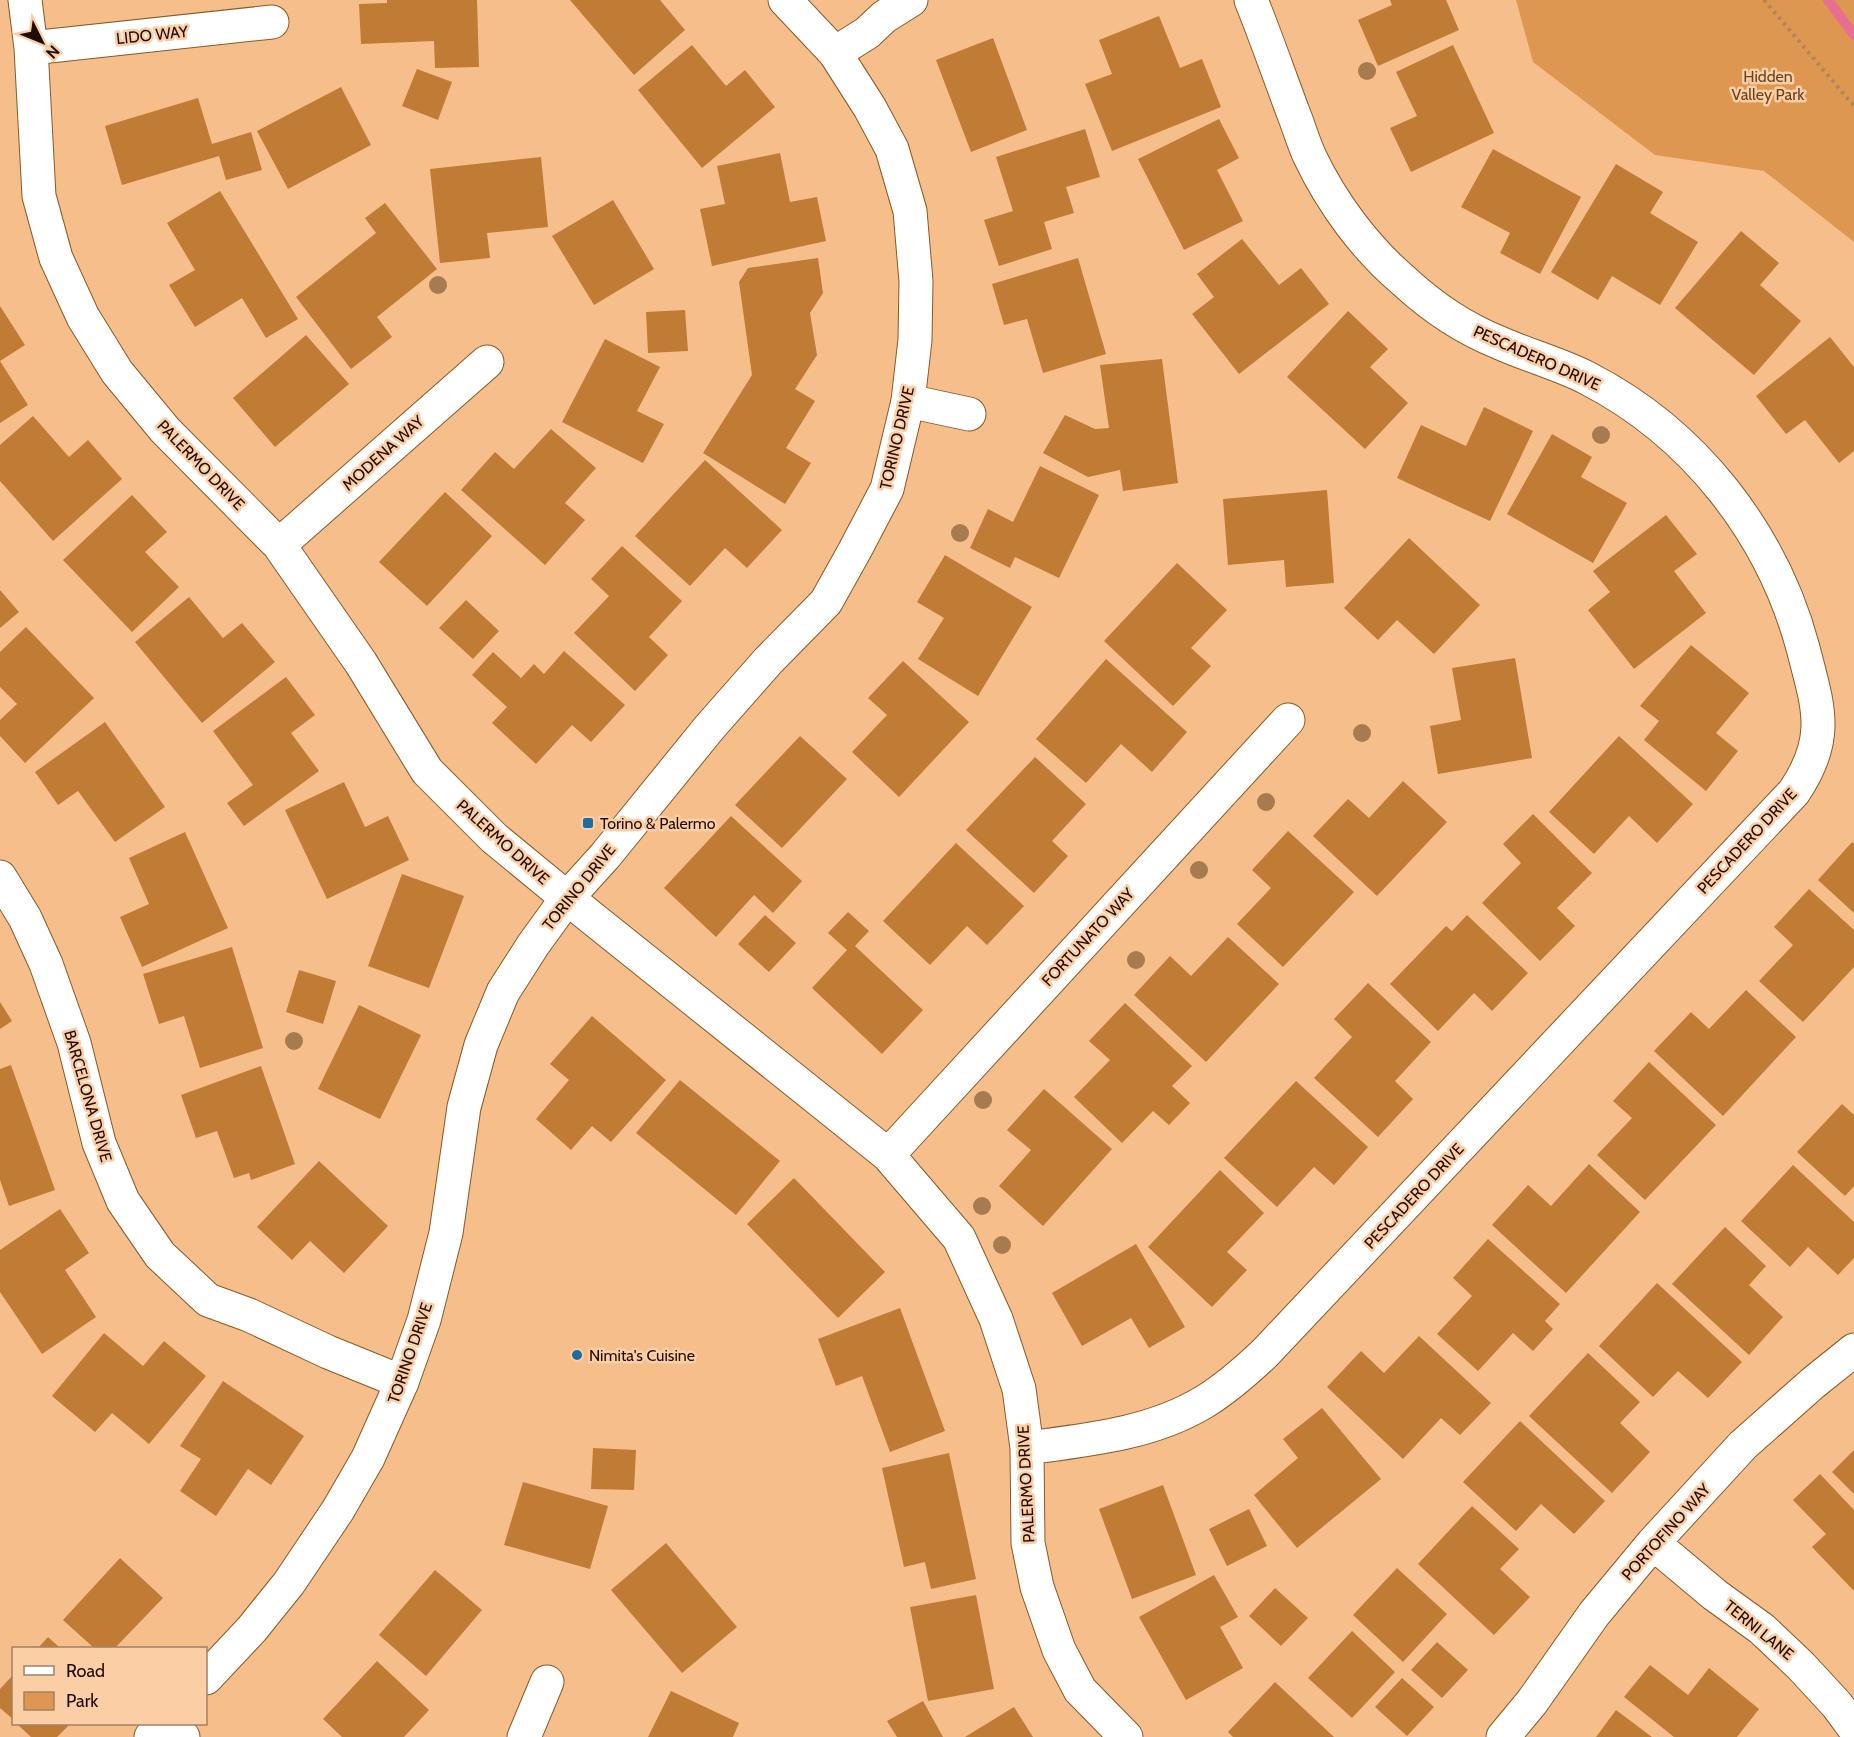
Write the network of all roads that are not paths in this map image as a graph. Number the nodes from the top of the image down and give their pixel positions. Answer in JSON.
{"nodes":[{"id":1,"x":25,"y":0,"type":"edge"},
{"id":2,"x":785,"y":0,"type":"edge"},
{"id":3,"x":911,"y":0,"type":"edge"},
{"id":4,"x":1251,"y":0,"type":"edge"},
{"id":5,"x":272,"y":21,"type":"dead end"},
{"id":6,"x":31,"y":48,"type":"junction"},
{"id":7,"x":835,"y":53,"type":"junction"},
{"id":8,"x":487,"y":362,"type":"dead end"},
{"id":9,"x":908,"y":401,"type":"junction"},
{"id":10,"x":969,"y":414,"type":"dead end"},
{"id":11,"x":279,"y":545,"type":"junction"},
{"id":12,"x":1288,"y":720,"type":"dead end"},
{"id":13,"x":0,"y":877,"type":"edge"},
{"id":14,"x":567,"y":898,"type":"junction"},
{"id":15,"x":888,"y":1155,"type":"junction"},
{"id":16,"x":1854,"y":1350,"type":"edge"},
{"id":17,"x":402,"y":1382,"type":"junction"},
{"id":18,"x":1027,"y":1448,"type":"junction"},
{"id":19,"x":1653,"y":1544,"type":"junction"},
{"id":20,"x":207,"y":1677,"type":"edge"},
{"id":21,"x":548,"y":1682,"type":"dead end"},
{"id":22,"x":163,"y":1725,"type":"edge"},
{"id":23,"x":171,"y":1725,"type":"edge"},
{"id":24,"x":1854,"y":1728,"type":"edge"},
{"id":25,"x":151,"y":1737,"type":"edge"},
{"id":26,"x":183,"y":1737,"type":"edge"},
{"id":27,"x":524,"y":1737,"type":"edge"},
{"id":28,"x":1126,"y":1737,"type":"edge"},
{"id":29,"x":1503,"y":1737,"type":"edge"}],
"edges":[{"from":1,"to":6,"type":"street","name":"PALERMO DRIVE"},
{"from":2,"to":7,"type":"street","name":"TORINO DRIVE"},
{"from":3,"to":7,"type":"street"},
{"from":4,"to":18,"type":"street","name":"PESCADERO DRIVE"},
{"from":5,"to":6,"type":"street","name":"LIDO WAY"},
{"from":6,"to":11,"type":"street","name":"PALERMO DRIVE"},
{"from":7,"to":9,"type":"street","name":"TORINO DRIVE"},
{"from":8,"to":11,"type":"street","name":"MODENA WAY"},
{"from":9,"to":10,"type":"street"},
{"from":9,"to":14,"type":"street","name":"TORINO DRIVE"},
{"from":11,"to":14,"type":"street","name":"PALERMO DRIVE"},
{"from":12,"to":15,"type":"street","name":"FORTUNATO WAY"},
{"from":13,"to":17,"type":"street","name":"BARCELONA DRIVE"},
{"from":14,"to":15,"type":"street","name":"PALERMO DRIVE"},
{"from":14,"to":17,"type":"street","name":"TORINO DRIVE"},
{"from":15,"to":18,"type":"street","name":"PALERMO DRIVE"},
{"from":16,"to":19,"type":"street","name":"PORTOFINO WAY"},
{"from":17,"to":20,"type":"street","name":"TORINO DRIVE"},
{"from":18,"to":28,"type":"street","name":"PALERMO DRIVE"},
{"from":19,"to":24,"type":"street","name":"TERNI LANE"},
{"from":19,"to":29,"type":"street","name":"PORTOFINO WAY"},
{"from":21,"to":27,"type":"street"},
{"from":22,"to":25,"type":"street"},
{"from":23,"to":26,"type":"street"}]}
